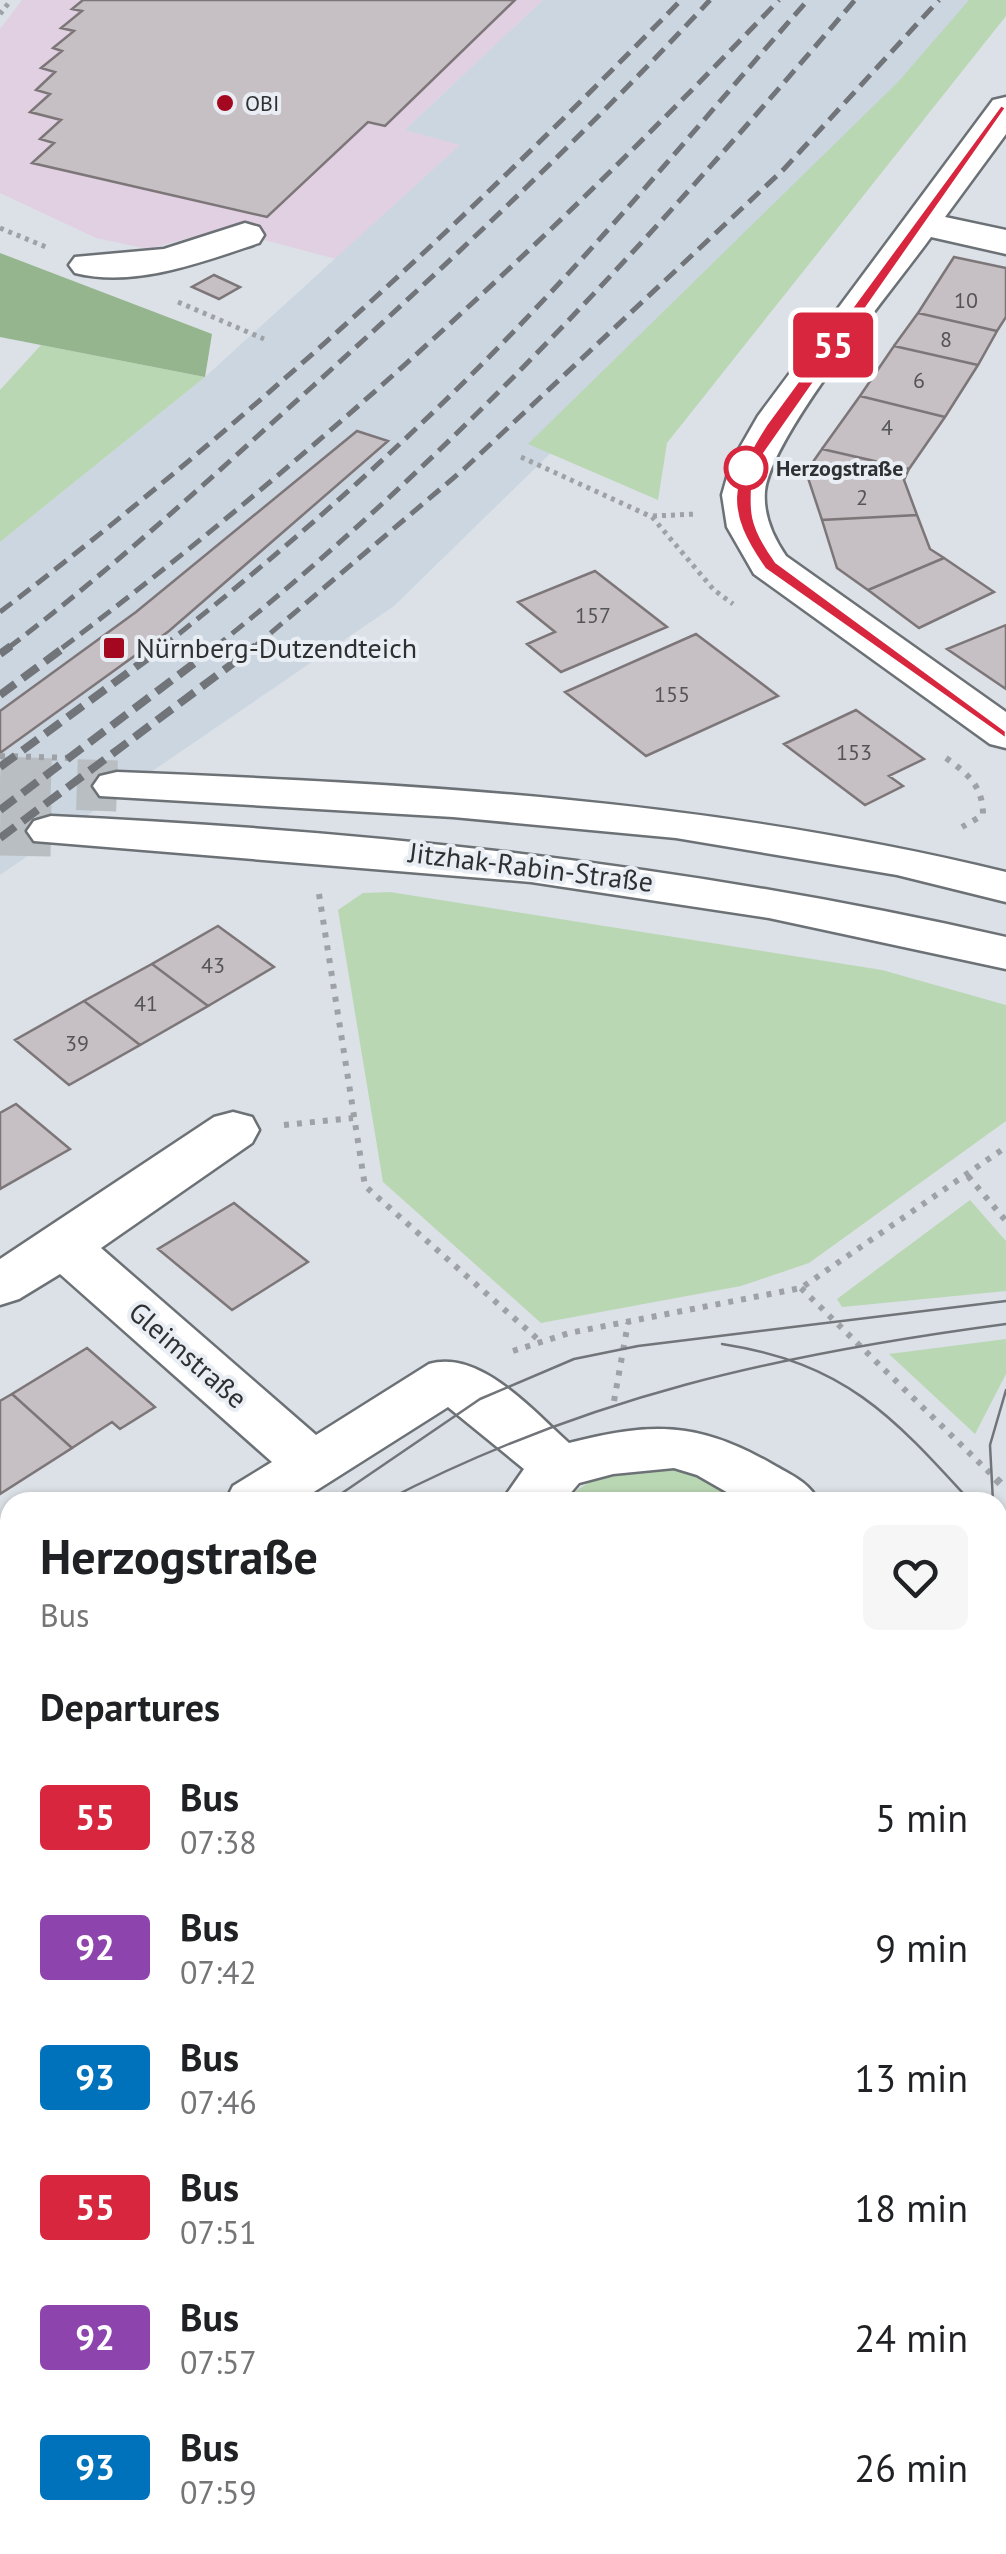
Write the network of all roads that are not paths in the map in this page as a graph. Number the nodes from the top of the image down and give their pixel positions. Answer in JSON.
{"nodes":[{"id":1,"x":1006,"y":108,"type":"edge"},
{"id":2,"x":922,"y":224,"type":"junction"},
{"id":3,"x":245,"y":235,"type":"dead end"},
{"id":4,"x":1006,"y":242,"type":"edge"},
{"id":5,"x":89,"y":265,"type":"dead end"},
{"id":6,"x":1006,"y":734,"type":"edge"},
{"id":7,"x":117,"y":786,"type":"tunnel mouth"},
{"id":8,"x":51,"y":831,"type":"tunnel mouth"},
{"id":9,"x":1006,"y":887,"type":"edge"},
{"id":10,"x":1005,"y":952,"type":"edge"},
{"id":11,"x":234,"y":1130,"type":"road end"},
{"id":12,"x":64,"y":1246,"type":"junction"},
{"id":13,"x":0,"y":1285,"type":"edge"},
{"id":14,"x":311,"y":1464,"type":"junction"},
{"id":15,"x":544,"y":1485,"type":"edge"},
{"id":16,"x":269,"y":1492,"type":"edge"},
{"id":17,"x":774,"y":1492,"type":"edge"}],
"edges":[{"from":1,"to":2,"type":"street"},
{"from":2,"to":4,"type":"street"},
{"from":2,"to":6,"type":"street"},
{"from":3,"to":5,"type":"street"},
{"from":7,"to":9,"type":"street","name":"Jitzhak-Rabin-Straße"},
{"from":8,"to":10,"type":"street","name":"Jitzhak-Rabin-Straße"},
{"from":11,"to":12,"type":"street"},
{"from":12,"to":13,"type":"street"},
{"from":12,"to":14,"type":"street","name":"Gleimstraße"},
{"from":14,"to":15,"type":"street"},
{"from":14,"to":16,"type":"street"},
{"from":15,"to":17,"type":"street"}]}
